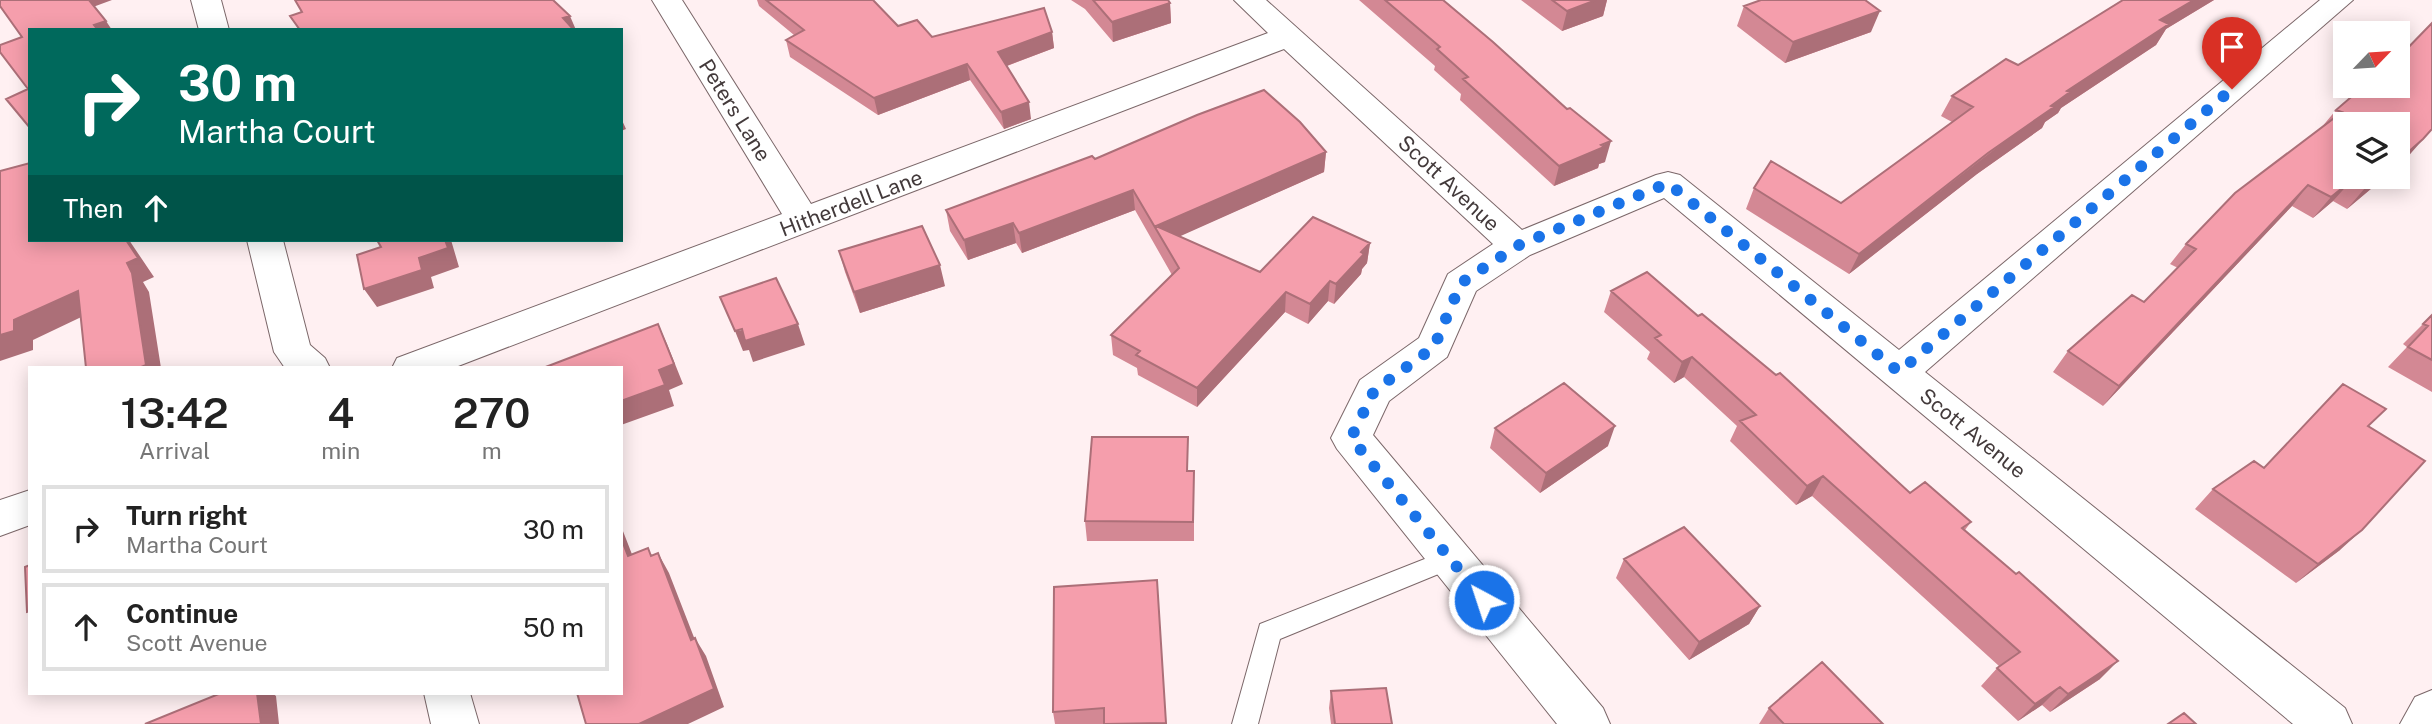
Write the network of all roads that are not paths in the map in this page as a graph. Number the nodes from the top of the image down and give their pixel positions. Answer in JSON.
{"nodes":[{"id":1,"x":206,"y":0,"type":"edge"},
{"id":2,"x":667,"y":0,"type":"edge"},
{"id":3,"x":1250,"y":0,"type":"edge"},
{"id":4,"x":2337,"y":0,"type":"edge"},
{"id":5,"x":213,"y":28,"type":"edge"},
{"id":6,"x":1289,"y":36,"type":"junction"},
{"id":7,"x":804,"y":221,"type":"junction"},
{"id":8,"x":266,"y":242,"type":"edge"},
{"id":9,"x":1517,"y":246,"type":"junction"},
{"id":10,"x":309,"y":366,"type":"edge"},
{"id":11,"x":416,"y":366,"type":"edge"},
{"id":12,"x":1899,"y":372,"type":"junction"},
{"id":13,"x":28,"y":508,"type":"edge"},
{"id":14,"x":0,"y":518,"type":"edge"},
{"id":15,"x":1450,"y":559,"type":"junction"},
{"id":16,"x":448,"y":695,"type":"edge"},
{"id":17,"x":2432,"y":712,"type":"edge"},
{"id":18,"x":455,"y":724,"type":"edge"},
{"id":19,"x":1245,"y":724,"type":"edge"},
{"id":20,"x":1586,"y":724,"type":"edge"},
{"id":21,"x":2328,"y":724,"type":"edge"},
{"id":22,"x":2424,"y":724,"type":"edge"}],
"edges":[{"from":1,"to":5,"type":"street"},
{"from":2,"to":7,"type":"street","name":"Peters Lane"},
{"from":3,"to":6,"type":"street","name":"Scott Avenue"},
{"from":4,"to":12,"type":"street"},
{"from":6,"to":7,"type":"street","name":"Hitherdell Lane"},
{"from":6,"to":9,"type":"street","name":"Scott Avenue"},
{"from":7,"to":11,"type":"street","name":"Hitherdell Lane"},
{"from":8,"to":10,"type":"street"},
{"from":9,"to":12,"type":"street","name":"Scott Avenue"},
{"from":9,"to":15,"type":"street"},
{"from":12,"to":21,"type":"street","name":"Scott Avenue"},
{"from":13,"to":14,"type":"street"},
{"from":15,"to":19,"type":"lane"},
{"from":15,"to":20,"type":"street"},
{"from":16,"to":18,"type":"street"},
{"from":17,"to":22,"type":"street"}]}
